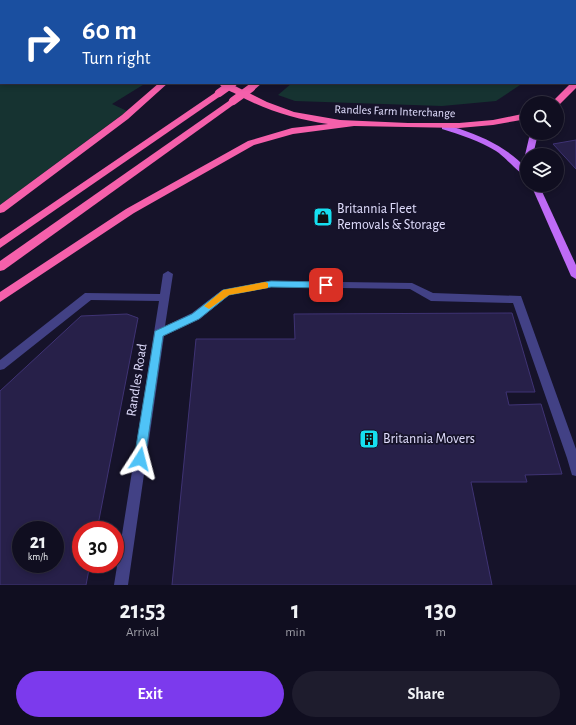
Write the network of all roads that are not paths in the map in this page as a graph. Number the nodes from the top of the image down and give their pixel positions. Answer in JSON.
{"nodes":[{"id":1,"x":163,"y":84,"type":"edge"},
{"id":2,"x":230,"y":84,"type":"edge"},
{"id":3,"x":575,"y":84,"type":"edge"},
{"id":4,"x":254,"y":86,"type":"edge"},
{"id":5,"x":220,"y":88,"type":"edge"},
{"id":6,"x":563,"y":96,"type":"edge"},
{"id":7,"x":520,"y":118,"type":"edge"},
{"id":8,"x":352,"y":124,"type":"junction"},
{"id":9,"x":444,"y":127,"type":"junction"},
{"id":10,"x":520,"y":166,"type":"edge"},
{"id":11,"x":538,"y":192,"type":"edge"},
{"id":12,"x":0,"y":210,"type":"edge"},
{"id":13,"x":0,"y":244,"type":"edge"},
{"id":14,"x":0,"y":267,"type":"edge"},
{"id":15,"x":168,"y":274,"type":"dead end"},
{"id":16,"x":576,"y":276,"type":"edge"},
{"id":17,"x":0,"y":298,"type":"edge"},
{"id":18,"x":164,"y":298,"type":"junction"},
{"id":19,"x":159,"y":334,"type":"junction"},
{"id":20,"x":0,"y":366,"type":"edge"},
{"id":21,"x":576,"y":471,"type":"edge"},
{"id":22,"x":121,"y":585,"type":"edge"}],
"edges":[{"from":1,"to":12,"type":"highway"},
{"from":2,"to":5,"type":"highway","bridge":true},
{"from":3,"to":6,"type":"highway"},
{"from":4,"to":14,"type":"highway","bridge":true},
{"from":5,"to":8,"type":"highway","name":"Randles Farm Interchange"},
{"from":5,"to":13,"type":"highway"},
{"from":7,"to":9,"type":"highway","name":"Randles Farm Interchange"},
{"from":8,"to":9,"type":"highway","name":"Randles Farm Interchange"},
{"from":8,"to":17,"type":"highway"},
{"from":9,"to":10,"type":"main road"},
{"from":11,"to":16,"type":"main road"},
{"from":15,"to":18,"type":"street","name":"Randles Road"},
{"from":18,"to":19,"type":"street","name":"Randles Road"},
{"from":18,"to":20,"type":"street"},
{"from":19,"to":21,"type":"street"},
{"from":19,"to":22,"type":"street","name":"Randles Road"}]}
